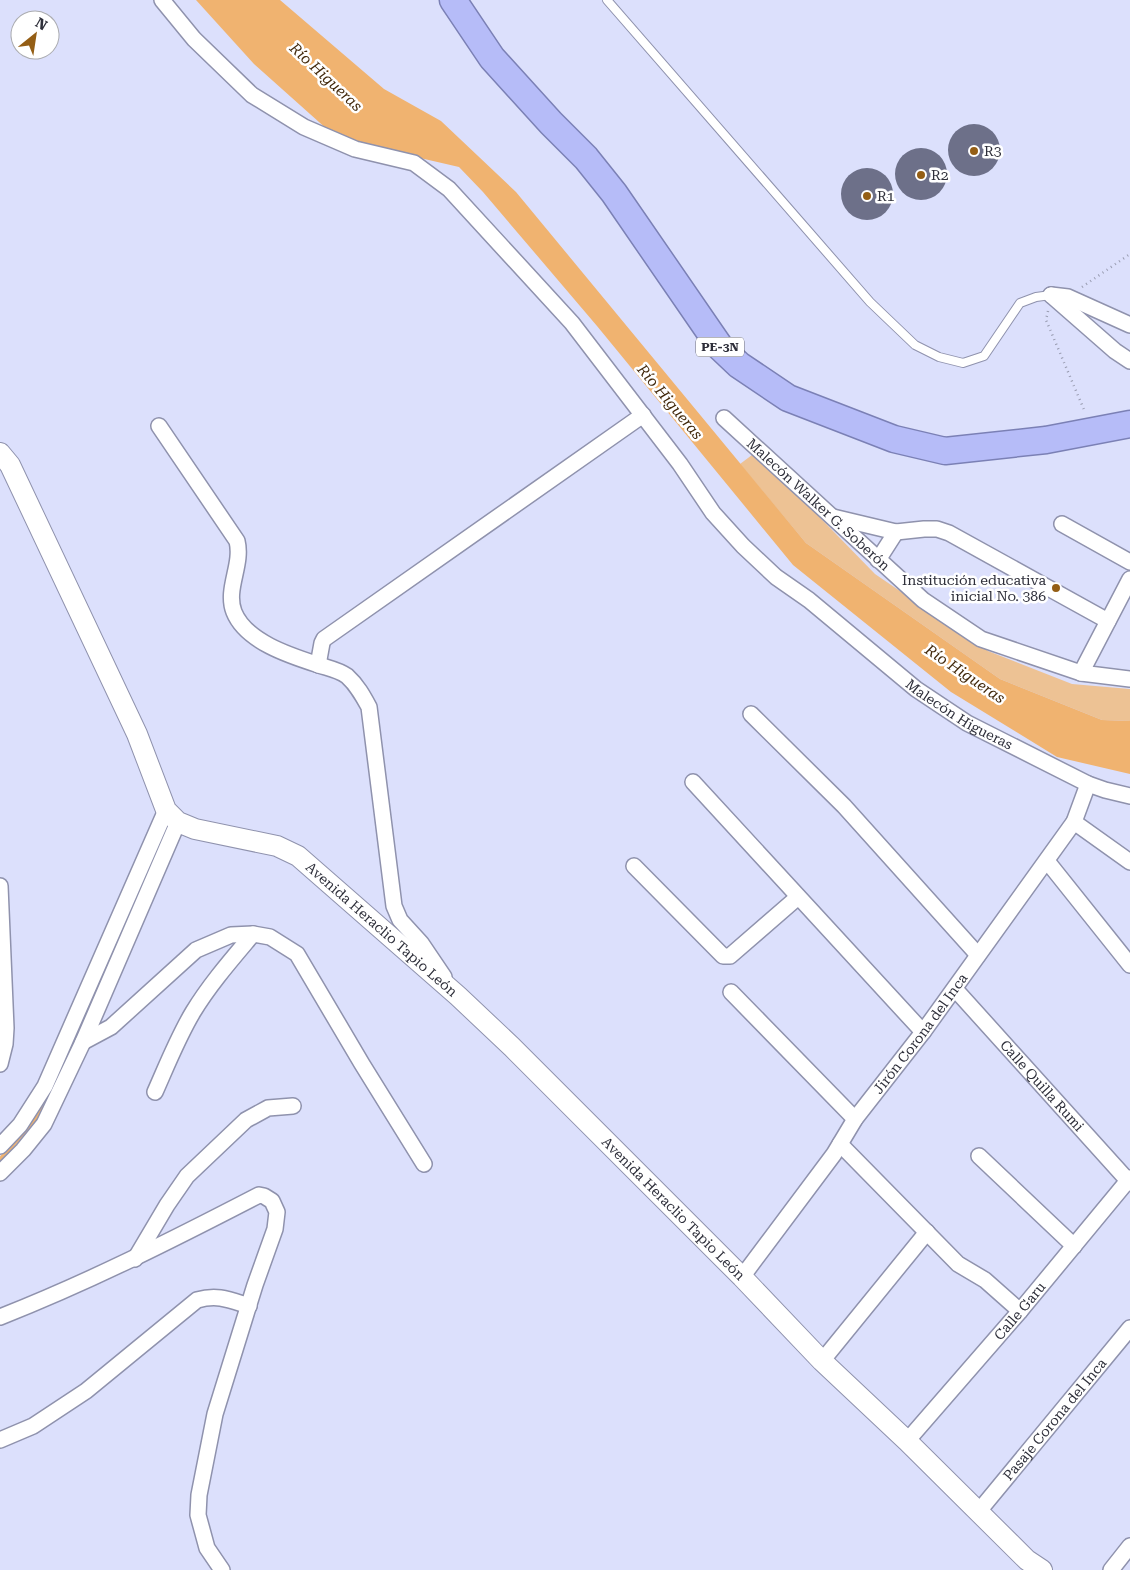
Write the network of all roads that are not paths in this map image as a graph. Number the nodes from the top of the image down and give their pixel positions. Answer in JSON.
{"nodes":[{"id":1,"x":162,"y":0,"type":"edge"},
{"id":2,"x":453,"y":0,"type":"edge"},
{"id":3,"x":607,"y":0,"type":"edge"},
{"id":4,"x":1051,"y":295,"type":"junction"},
{"id":5,"x":1130,"y":324,"type":"edge"},
{"id":6,"x":1130,"y":361,"type":"edge"},
{"id":7,"x":642,"y":415,"type":"junction"},
{"id":8,"x":724,"y":418,"type":"dead end"},
{"id":9,"x":1130,"y":424,"type":"edge"},
{"id":10,"x":159,"y":426,"type":"dead end"},
{"id":11,"x":0,"y":453,"type":"edge"},
{"id":12,"x":832,"y":516,"type":"junction"},
{"id":13,"x":1062,"y":524,"type":"dead end"},
{"id":14,"x":896,"y":532,"type":"junction"},
{"id":15,"x":878,"y":560,"type":"junction"},
{"id":16,"x":1130,"y":562,"type":"edge"},
{"id":17,"x":1130,"y":579,"type":"edge"},
{"id":18,"x":1108,"y":621,"type":"junction"},
{"id":19,"x":318,"y":665,"type":"junction"},
{"id":20,"x":1081,"y":673,"type":"junction"},
{"id":21,"x":1130,"y":679,"type":"edge"},
{"id":22,"x":751,"y":714,"type":"dead end"},
{"id":23,"x":692,"y":782,"type":"dead end"},
{"id":24,"x":1088,"y":784,"type":"junction"},
{"id":25,"x":1130,"y":796,"type":"edge"},
{"id":26,"x":172,"y":816,"type":"junction"},
{"id":27,"x":1074,"y":822,"type":"junction"},
{"id":28,"x":1047,"y":861,"type":"junction"},
{"id":29,"x":1130,"y":862,"type":"edge"},
{"id":30,"x":634,"y":866,"type":"dead end"},
{"id":31,"x":0,"y":886,"type":"edge"},
{"id":32,"x":798,"y":897,"type":"junction"},
{"id":33,"x":253,"y":934,"type":"junction"},
{"id":34,"x":978,"y":955,"type":"junction"},
{"id":35,"x":1130,"y":965,"type":"edge"},
{"id":36,"x":955,"y":989,"type":"junction"},
{"id":37,"x":731,"y":992,"type":"dead end"},
{"id":38,"x":458,"y":996,"type":"junction"},
{"id":39,"x":923,"y":1032,"type":"junction"},
{"id":40,"x":84,"y":1042,"type":"junction"},
{"id":41,"x":0,"y":1064,"type":"edge"},
{"id":42,"x":155,"y":1092,"type":"dead end"},
{"id":43,"x":294,"y":1106,"type":"dead end"},
{"id":44,"x":855,"y":1119,"type":"junction"},
{"id":45,"x":840,"y":1144,"type":"junction"},
{"id":46,"x":0,"y":1146,"type":"edge"},
{"id":47,"x":979,"y":1156,"type":"dead end"},
{"id":48,"x":424,"y":1164,"type":"dead end"},
{"id":49,"x":0,"y":1173,"type":"edge"},
{"id":50,"x":1129,"y":1180,"type":"edge"},
{"id":51,"x":927,"y":1232,"type":"junction"},
{"id":52,"x":1074,"y":1246,"type":"junction"},
{"id":53,"x":135,"y":1258,"type":"junction"},
{"id":54,"x":742,"y":1277,"type":"junction"},
{"id":55,"x":249,"y":1306,"type":"junction"},
{"id":56,"x":1020,"y":1311,"type":"junction"},
{"id":57,"x":0,"y":1317,"type":"edge"},
{"id":58,"x":1130,"y":1328,"type":"edge"},
{"id":59,"x":822,"y":1361,"type":"junction"},
{"id":60,"x":0,"y":1440,"type":"edge"},
{"id":61,"x":907,"y":1441,"type":"junction"},
{"id":62,"x":979,"y":1511,"type":"junction"},
{"id":63,"x":1130,"y":1546,"type":"edge"},
{"id":64,"x":222,"y":1570,"type":"edge"},
{"id":65,"x":1042,"y":1570,"type":"edge"},
{"id":66,"x":1111,"y":1570,"type":"edge"}],
"edges":[{"from":1,"to":7,"type":"street","name":"Malecón Higueras"},
{"from":2,"to":9,"type":"highway","number":"PE-3N"},
{"from":3,"to":4,"type":"lane"},
{"from":4,"to":5,"type":"street"},
{"from":4,"to":6,"type":"street"},
{"from":7,"to":19,"type":"street"},
{"from":7,"to":24,"type":"street","name":"Malecón Higueras"},
{"from":8,"to":12,"type":"street","name":"Malecón Walker G. Soberón"},
{"from":10,"to":19,"type":"street"},
{"from":11,"to":26,"type":"street"},
{"from":12,"to":14,"type":"street"},
{"from":12,"to":15,"type":"street","name":"Malecón Walker G. Soberón"},
{"from":13,"to":16,"type":"street"},
{"from":14,"to":15,"type":"street"},
{"from":14,"to":18,"type":"street"},
{"from":15,"to":20,"type":"street","name":"Malecón Walker G. Soberón"},
{"from":17,"to":18,"type":"street"},
{"from":18,"to":20,"type":"street"},
{"from":19,"to":38,"type":"street"},
{"from":20,"to":21,"type":"street","name":"Malecón Walker G. Soberón"},
{"from":22,"to":34,"type":"street"},
{"from":23,"to":32,"type":"street"},
{"from":24,"to":25,"type":"street","name":"Malecón Higueras"},
{"from":24,"to":27,"type":"street","name":"Jirón Corona del Inca"},
{"from":26,"to":38,"type":"street","name":"Avenida Heraclio Tapio León"},
{"from":26,"to":40,"type":"street"},
{"from":26,"to":46,"type":"street"},
{"from":27,"to":28,"type":"street","name":"Jirón Corona del Inca"},
{"from":27,"to":29,"type":"street"},
{"from":28,"to":34,"type":"street","name":"Jirón Corona del Inca"},
{"from":28,"to":35,"type":"street"},
{"from":30,"to":32,"type":"street"},
{"from":31,"to":41,"type":"street"},
{"from":32,"to":39,"type":"street"},
{"from":33,"to":40,"type":"street"},
{"from":33,"to":42,"type":"street"},
{"from":33,"to":48,"type":"street"},
{"from":34,"to":36,"type":"street","name":"Jirón Corona del Inca"},
{"from":36,"to":39,"type":"street","name":"Jirón Corona del Inca"},
{"from":36,"to":50,"type":"street","name":"Calle Quilla Rumi"},
{"from":37,"to":44,"type":"street"},
{"from":38,"to":54,"type":"street","name":"Avenida Heraclio Tapio León"},
{"from":39,"to":44,"type":"street","name":"Jirón Corona del Inca"},
{"from":40,"to":49,"type":"street"},
{"from":43,"to":53,"type":"street"},
{"from":44,"to":45,"type":"street","name":"Jirón Corona del Inca"},
{"from":45,"to":51,"type":"street"},
{"from":45,"to":54,"type":"street","name":"Jirón Corona del Inca"},
{"from":47,"to":52,"type":"street"},
{"from":50,"to":52,"type":"street","name":"Calle Garu"},
{"from":51,"to":56,"type":"street"},
{"from":51,"to":59,"type":"street"},
{"from":52,"to":56,"type":"street","name":"Calle Garu"},
{"from":53,"to":55,"type":"street"},
{"from":53,"to":57,"type":"street"},
{"from":54,"to":59,"type":"street","name":"Avenida Heraclio Tapio León"},
{"from":55,"to":60,"type":"street"},
{"from":55,"to":64,"type":"street"},
{"from":56,"to":61,"type":"street","name":"Calle Garu"},
{"from":58,"to":62,"type":"street","name":"Pasaje Corona del Inca"},
{"from":59,"to":61,"type":"street","name":"Avenida Heraclio Tapio León"},
{"from":61,"to":62,"type":"street","name":"Avenida Heraclio Tapio León"},
{"from":62,"to":65,"type":"street","name":"Avenida Heraclio Tapio León"},
{"from":63,"to":66,"type":"street"}]}
